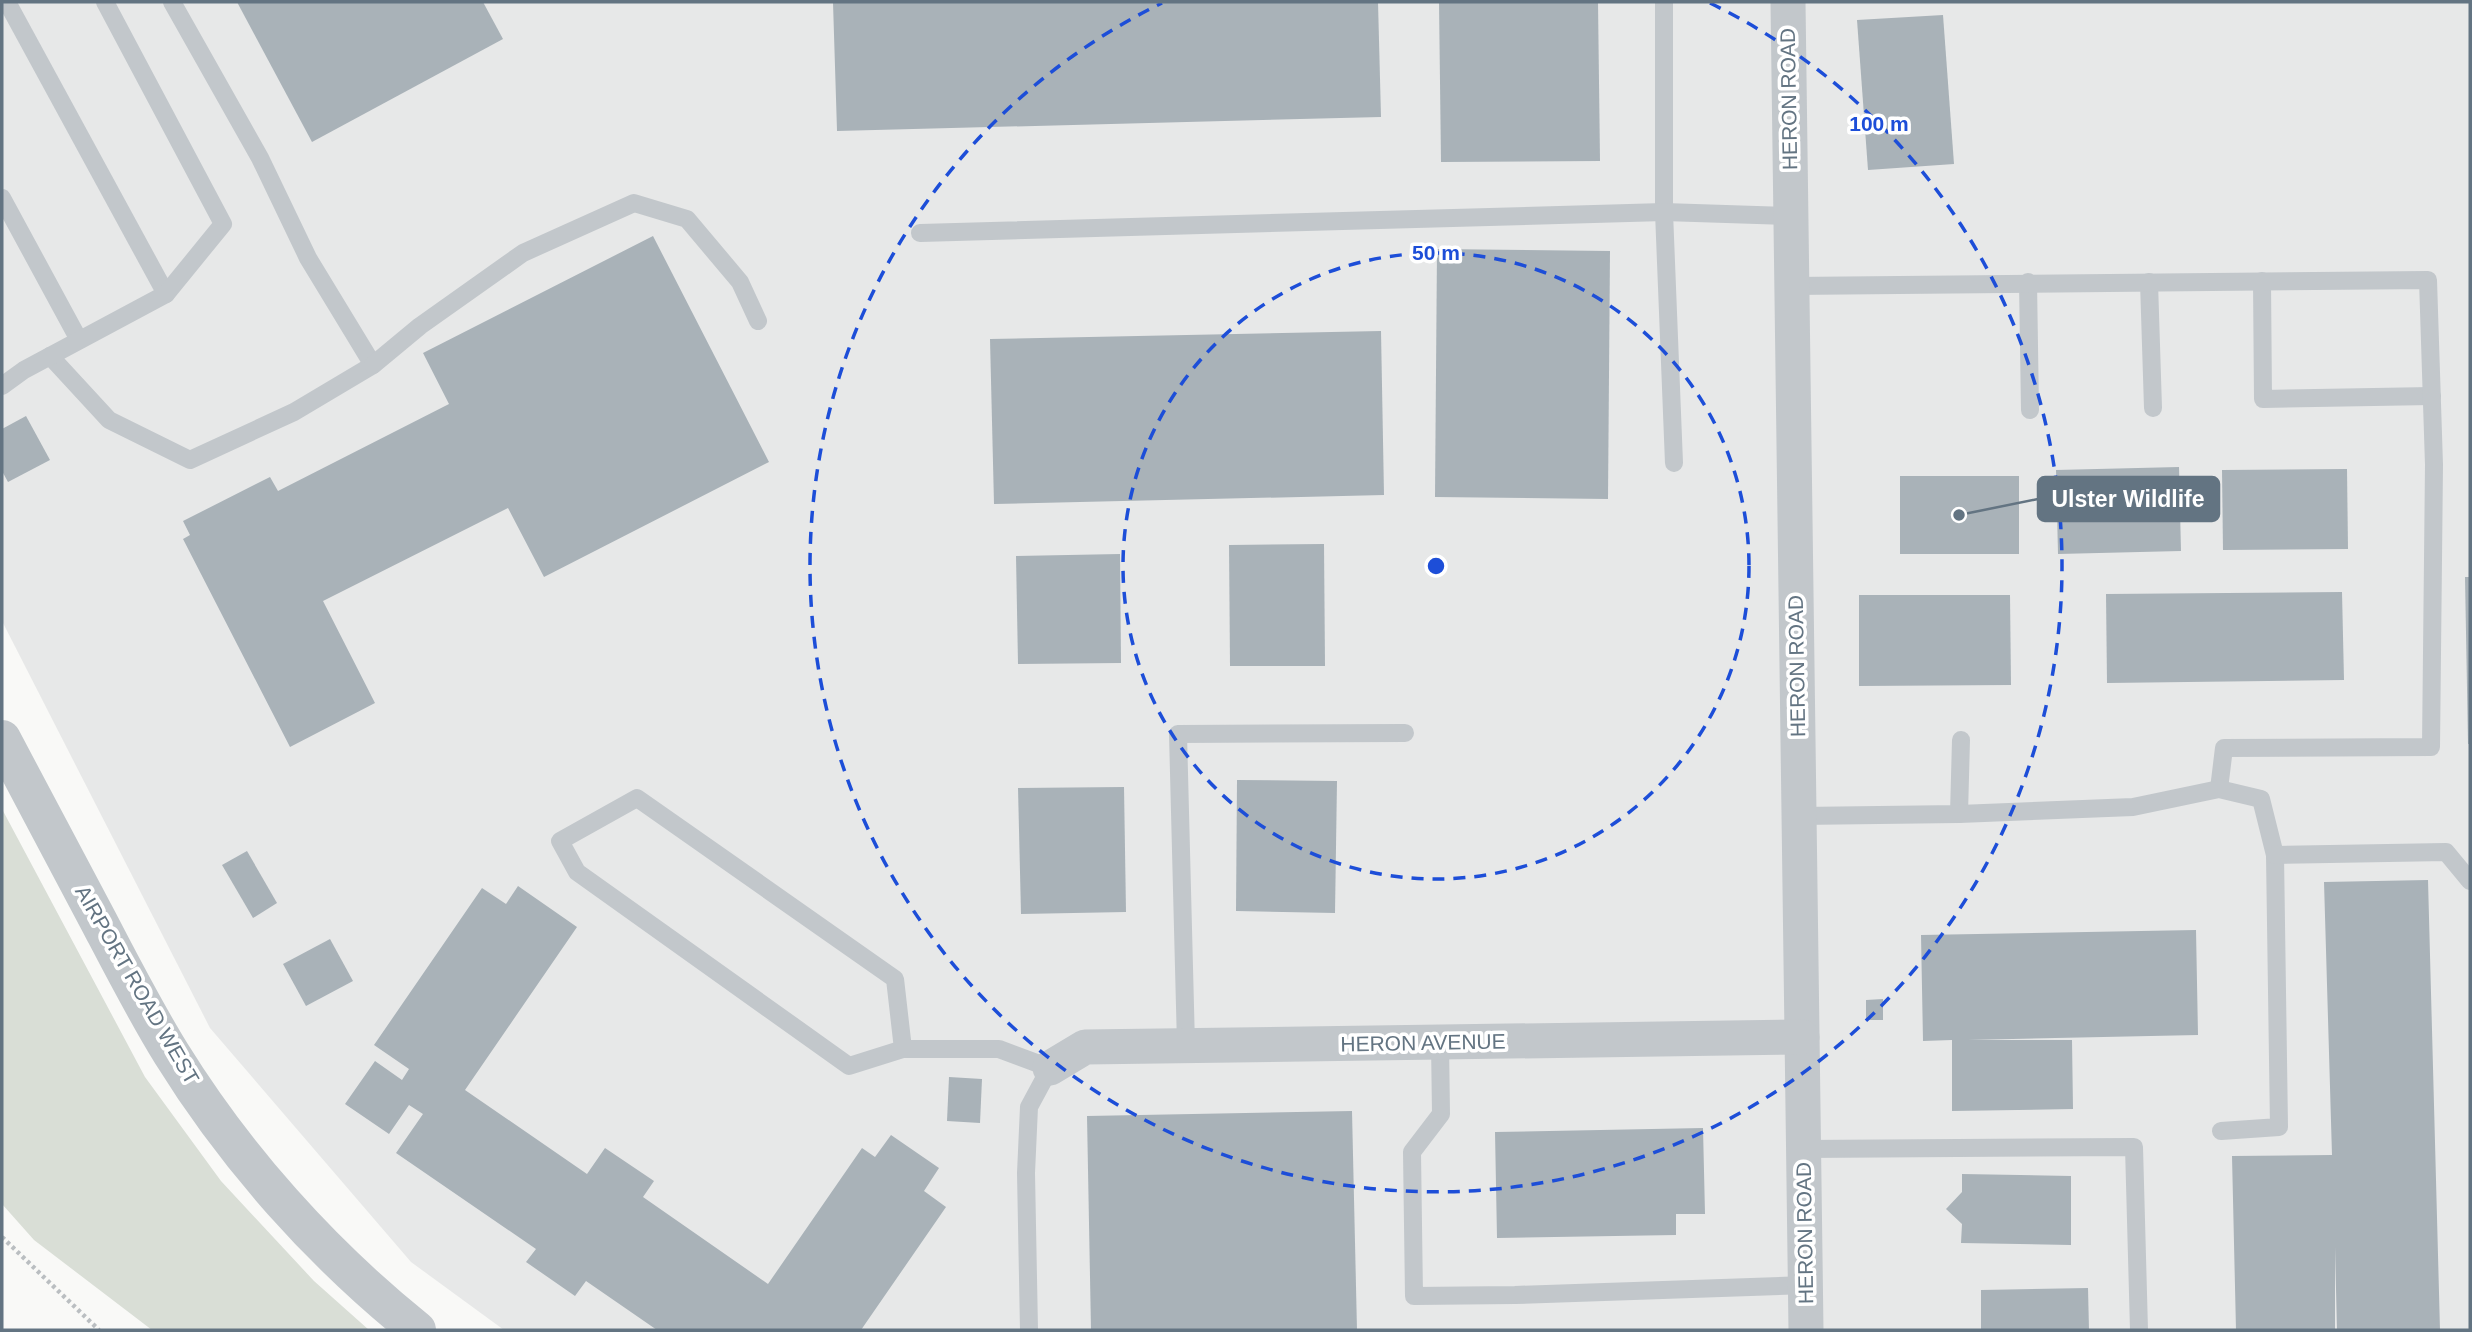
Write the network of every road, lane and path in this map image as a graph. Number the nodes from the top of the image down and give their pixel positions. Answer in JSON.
{"nodes":[{"id":1,"x":7,"y":2,"type":"edge"},
{"id":2,"x":105,"y":2,"type":"edge"},
{"id":3,"x":172,"y":2,"type":"edge"},
{"id":4,"x":1664,"y":2,"type":"edge"},
{"id":5,"x":1788,"y":2,"type":"edge"},
{"id":6,"x":2,"y":198,"type":"edge"},
{"id":7,"x":1664,"y":212,"type":"junction"},
{"id":8,"x":1791,"y":216,"type":"junction"},
{"id":9,"x":920,"y":233,"type":"dead end"},
{"id":10,"x":2262,"y":281,"type":"junction"},
{"id":11,"x":2028,"y":282,"type":"junction"},
{"id":12,"x":2149,"y":282,"type":"junction"},
{"id":13,"x":1791,"y":286,"type":"junction"},
{"id":14,"x":166,"y":294,"type":"junction"},
{"id":15,"x":758,"y":321,"type":"dead end"},
{"id":16,"x":79,"y":340,"type":"junction"},
{"id":17,"x":50,"y":356,"type":"junction"},
{"id":18,"x":373,"y":365,"type":"junction"},
{"id":19,"x":2,"y":386,"type":"edge"},
{"id":20,"x":2432,"y":396,"type":"junction"},
{"id":21,"x":2153,"y":408,"type":"dead end"},
{"id":22,"x":2030,"y":410,"type":"dead end"},
{"id":23,"x":1674,"y":463,"type":"dead end"},
{"id":24,"x":1405,"y":733,"type":"dead end"},
{"id":25,"x":2,"y":739,"type":"edge"},
{"id":26,"x":1961,"y":740,"type":"dead end"},
{"id":27,"x":2219,"y":789,"type":"junction"},
{"id":28,"x":1959,"y":814,"type":"junction"},
{"id":29,"x":1799,"y":817,"type":"junction"},
{"id":30,"x":2275,"y":855,"type":"junction"},
{"id":31,"x":2470,"y":881,"type":"edge"},
{"id":32,"x":1802,"y":1037,"type":"junction"},
{"id":33,"x":1440,"y":1043,"type":"junction"},
{"id":34,"x":1186,"y":1045,"type":"junction"},
{"id":35,"x":903,"y":1049,"type":"junction"},
{"id":36,"x":1050,"y":1068,"type":"junction"},
{"id":37,"x":2221,"y":1131,"type":"dead end"},
{"id":38,"x":1804,"y":1149,"type":"junction"},
{"id":39,"x":2,"y":1237,"type":"edge"},
{"id":40,"x":1805,"y":1285,"type":"junction"},
{"id":41,"x":99,"y":1330,"type":"edge"},
{"id":42,"x":417,"y":1330,"type":"edge"},
{"id":43,"x":1029,"y":1330,"type":"edge"},
{"id":44,"x":1806,"y":1330,"type":"edge"},
{"id":45,"x":2139,"y":1330,"type":"edge"}],
"edges":[{"from":1,"to":14,"type":"lane"},
{"from":2,"to":14,"type":"lane"},
{"from":3,"to":18,"type":"lane"},
{"from":4,"to":7,"type":"lane"},
{"from":5,"to":8,"type":"street","name":"HERON ROAD"},
{"from":6,"to":16,"type":"lane"},
{"from":7,"to":8,"type":"lane"},
{"from":7,"to":9,"type":"lane"},
{"from":7,"to":23,"type":"lane"},
{"from":8,"to":13,"type":"street","name":"HERON ROAD"},
{"from":10,"to":12,"type":"lane"},
{"from":10,"to":20,"type":"lane"},
{"from":10,"to":20,"type":"lane"},
{"from":11,"to":12,"type":"lane"},
{"from":11,"to":13,"type":"lane"},
{"from":11,"to":22,"type":"lane"},
{"from":12,"to":21,"type":"lane"},
{"from":13,"to":29,"type":"street","name":"HERON ROAD"},
{"from":14,"to":16,"type":"lane"},
{"from":15,"to":18,"type":"lane"},
{"from":16,"to":17,"type":"lane"},
{"from":17,"to":18,"type":"lane"},
{"from":17,"to":19,"type":"lane"},
{"from":20,"to":27,"type":"lane"},
{"from":24,"to":34,"type":"lane"},
{"from":25,"to":42,"type":"street","name":"AIRPORT ROAD WEST"},
{"from":26,"to":28,"type":"lane"},
{"from":27,"to":28,"type":"lane"},
{"from":27,"to":30,"type":"lane"},
{"from":28,"to":29,"type":"lane"},
{"from":29,"to":32,"type":"street","name":"HERON ROAD"},
{"from":30,"to":31,"type":"lane"},
{"from":30,"to":37,"type":"lane"},
{"from":32,"to":33,"type":"street","name":"HERON AVENUE"},
{"from":32,"to":38,"type":"street","name":"HERON ROAD"},
{"from":33,"to":34,"type":"street","name":"HERON AVENUE"},
{"from":33,"to":40,"type":"lane"},
{"from":34,"to":36,"type":"street","name":"HERON AVENUE"},
{"from":35,"to":35,"type":"lane"},
{"from":35,"to":36,"type":"lane"},
{"from":36,"to":43,"type":"lane"},
{"from":38,"to":40,"type":"street","name":"HERON ROAD"},
{"from":38,"to":45,"type":"lane"},
{"from":39,"to":41,"type":"path"},
{"from":40,"to":44,"type":"street","name":"HERON ROAD"}]}
